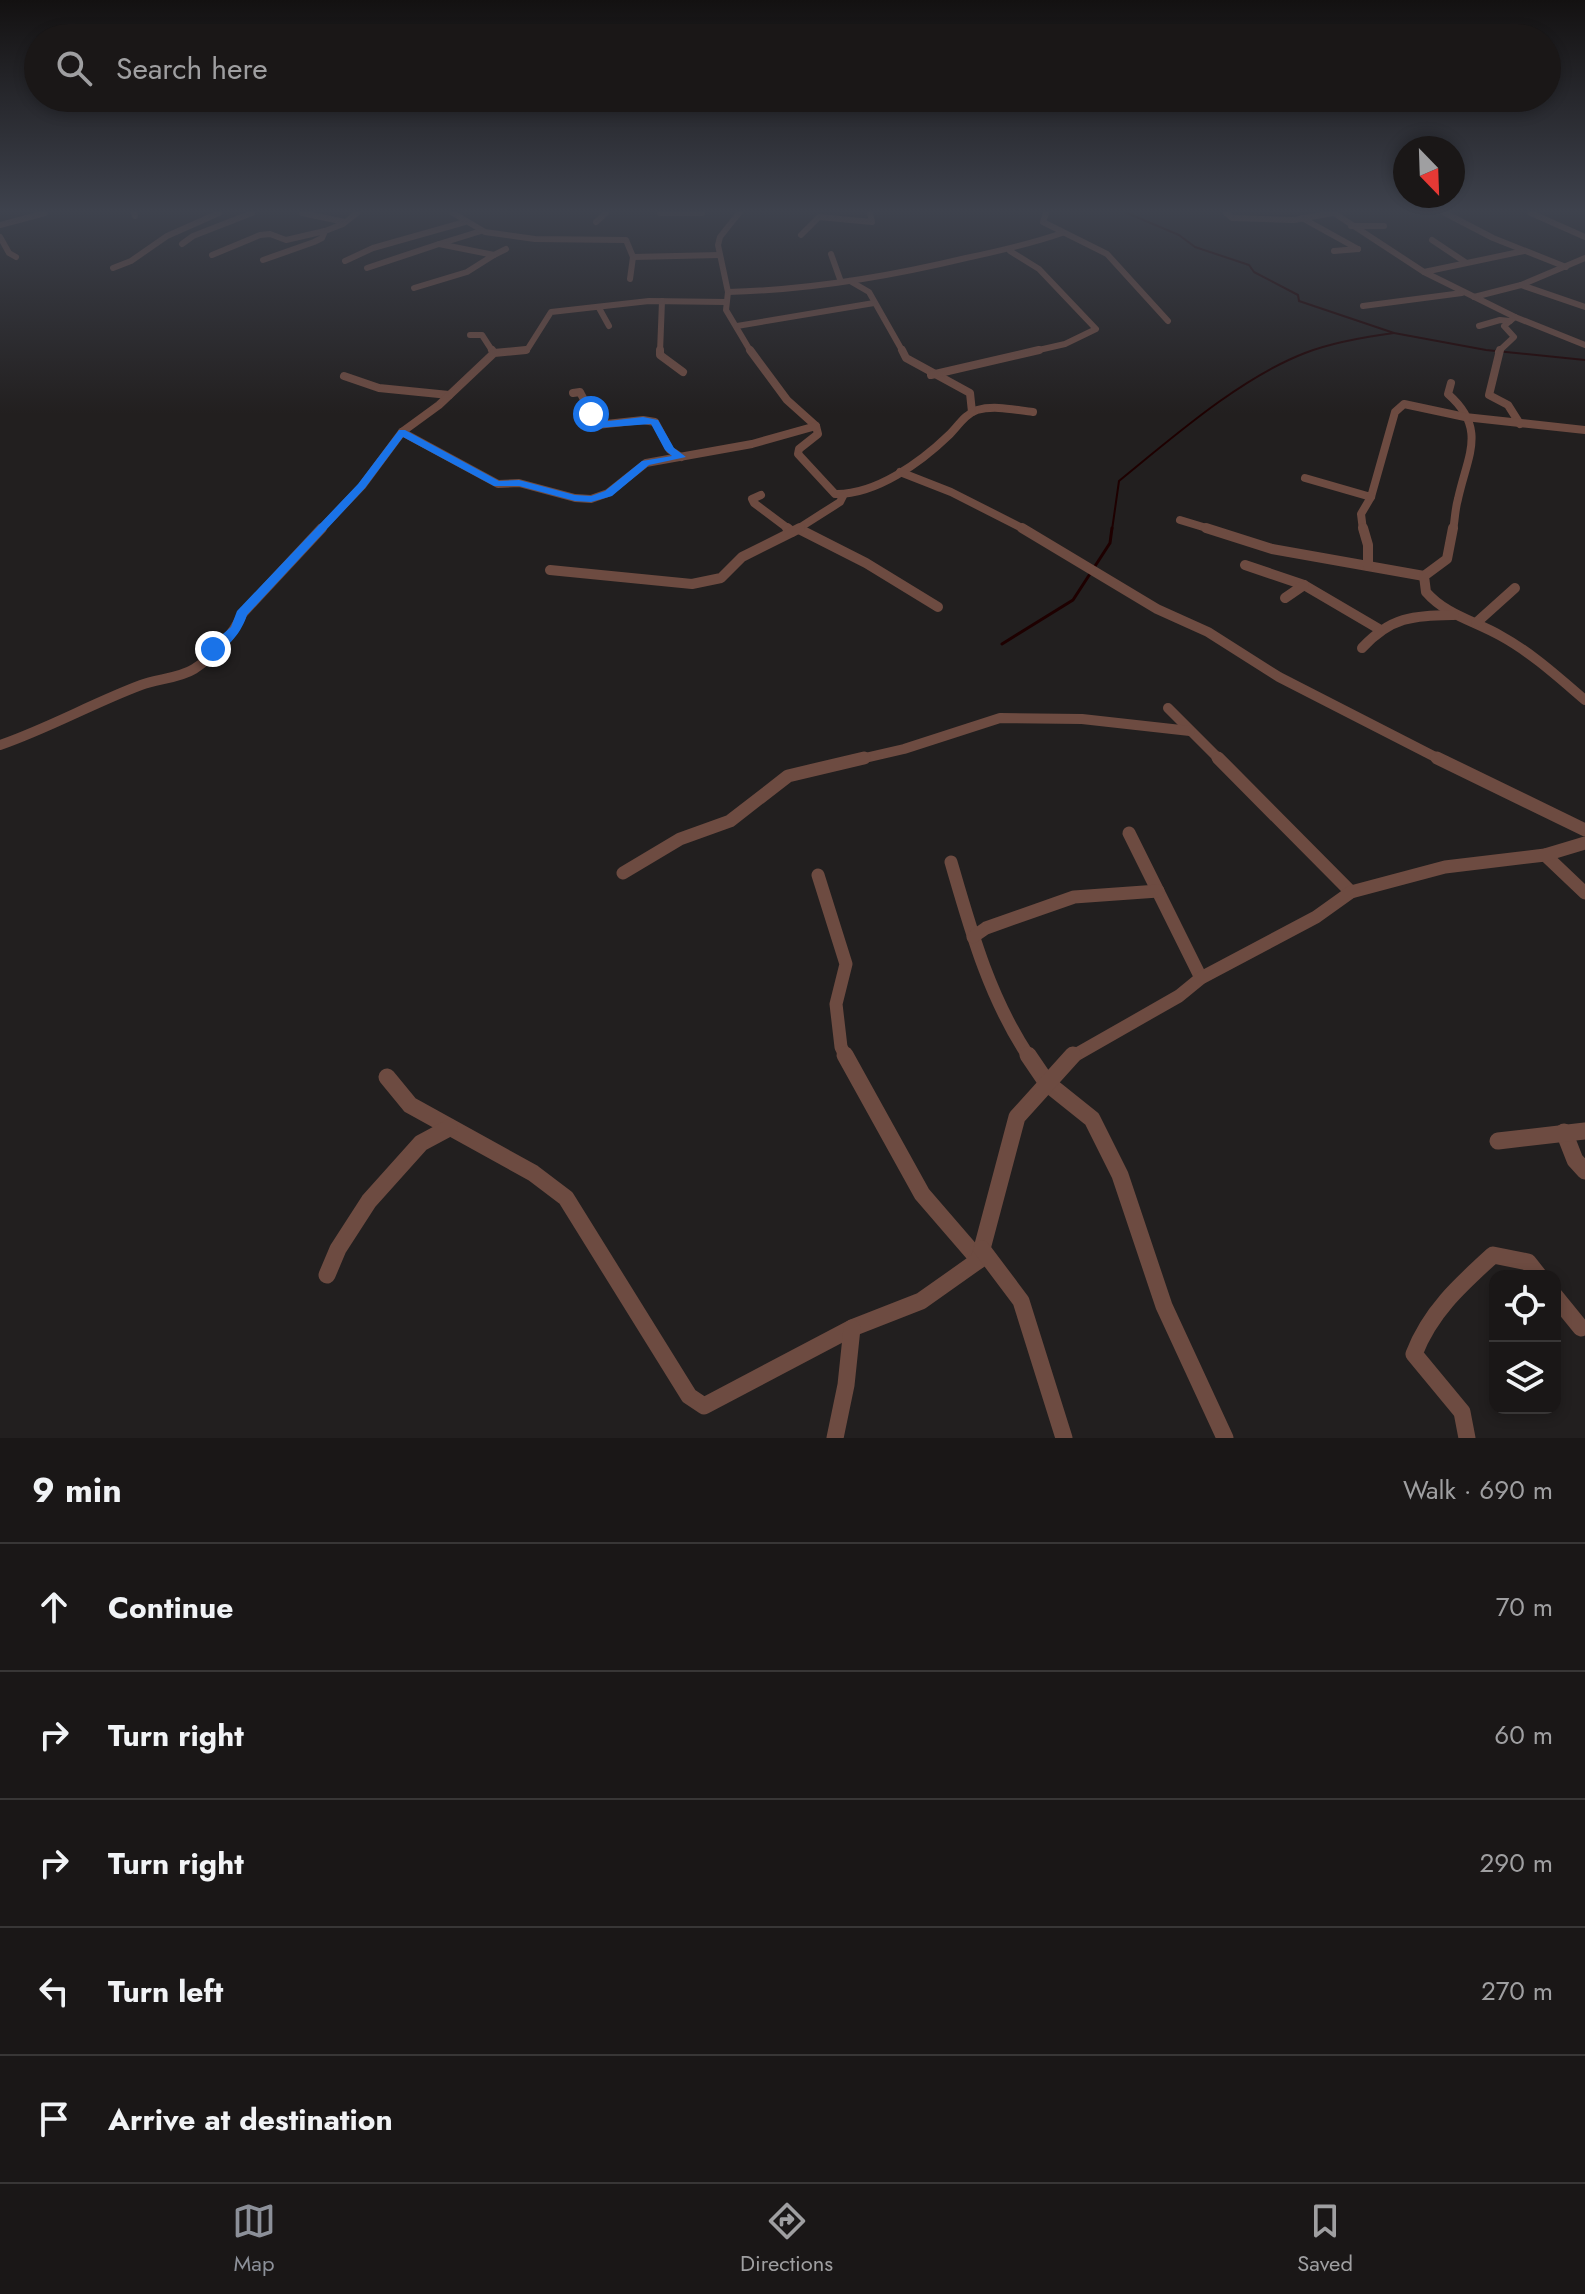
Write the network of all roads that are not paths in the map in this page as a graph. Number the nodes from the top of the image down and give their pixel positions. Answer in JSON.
{"nodes":[{"id":1,"x":439,"y":280,"type":"edge"},
{"id":2,"x":725,"y":280,"type":"edge"},
{"id":3,"x":857,"y":280,"type":"edge"},
{"id":4,"x":1050,"y":280,"type":"edge"},
{"id":5,"x":1131,"y":280,"type":"edge"},
{"id":6,"x":1439,"y":280,"type":"edge"},
{"id":7,"x":1533,"y":280,"type":"edge"},
{"id":8,"x":850,"y":281,"type":"junction"},
{"id":9,"x":841,"y":282,"type":"joint"},
{"id":10,"x":1521,"y":285,"type":"junction"},
{"id":11,"x":414,"y":288,"type":"dead end"},
{"id":12,"x":728,"y":292,"type":"junction"},
{"id":13,"x":1463,"y":293,"type":"junction"},
{"id":14,"x":1473,"y":297,"type":"junction"},
{"id":15,"x":662,"y":301,"type":"junction"},
{"id":16,"x":726,"y":302,"type":"junction"},
{"id":17,"x":874,"y":303,"type":"junction"},
{"id":18,"x":1363,"y":306,"type":"dead end"},
{"id":19,"x":1585,"y":307,"type":"edge"},
{"id":20,"x":599,"y":308,"type":"junction"},
{"id":21,"x":1513,"y":319,"type":"junction"},
{"id":22,"x":1168,"y":321,"type":"dead end"},
{"id":23,"x":609,"y":326,"type":"dead end"},
{"id":24,"x":737,"y":326,"type":"junction"},
{"id":25,"x":1479,"y":326,"type":"dead end"},
{"id":26,"x":470,"y":335,"type":"dead end"},
{"id":27,"x":1585,"y":345,"type":"edge"},
{"id":28,"x":494,"y":353,"type":"junction"},
{"id":29,"x":683,"y":372,"type":"dead end"},
{"id":30,"x":931,"y":375,"type":"junction"},
{"id":31,"x":344,"y":376,"type":"dead end"},
{"id":32,"x":1451,"y":383,"type":"dead end"},
{"id":33,"x":573,"y":393,"type":"dead end"},
{"id":34,"x":449,"y":395,"type":"junction"},
{"id":35,"x":972,"y":412,"type":"junction"},
{"id":36,"x":1033,"y":412,"type":"dead end"},
{"id":37,"x":1465,"y":417,"type":"junction"},
{"id":38,"x":1521,"y":425,"type":"junction"},
{"id":39,"x":816,"y":426,"type":"junction"},
{"id":40,"x":1585,"y":430,"type":"edge"},
{"id":41,"x":402,"y":432,"type":"junction"},
{"id":42,"x":681,"y":457,"type":"junction"},
{"id":43,"x":900,"y":472,"type":"junction"},
{"id":44,"x":1305,"y":478,"type":"dead end"},
{"id":45,"x":761,"y":495,"type":"dead end"},
{"id":46,"x":843,"y":496,"type":"junction"},
{"id":47,"x":1371,"y":497,"type":"junction"},
{"id":48,"x":1180,"y":520,"type":"dead end"},
{"id":49,"x":796,"y":530,"type":"junction"},
{"id":50,"x":1245,"y":565,"type":"dead end"},
{"id":51,"x":1368,"y":566,"type":"junction"},
{"id":52,"x":550,"y":570,"type":"dead end"},
{"id":53,"x":1424,"y":576,"type":"junction"},
{"id":54,"x":1304,"y":585,"type":"junction"},
{"id":55,"x":1515,"y":588,"type":"dead end"},
{"id":56,"x":1285,"y":598,"type":"dead end"},
{"id":57,"x":938,"y":607,"type":"dead end"},
{"id":58,"x":1455,"y":615,"type":"junction"},
{"id":59,"x":1476,"y":623,"type":"junction"},
{"id":60,"x":1379,"y":629,"type":"junction"},
{"id":61,"x":1362,"y":648,"type":"dead end"},
{"id":62,"x":1585,"y":700,"type":"edge"},
{"id":63,"x":1168,"y":708,"type":"dead end"},
{"id":64,"x":1190,"y":731,"type":"junction"},
{"id":65,"x":0,"y":745,"type":"edge"},
{"id":66,"x":1585,"y":830,"type":"edge"},
{"id":67,"x":1129,"y":833,"type":"dead end"},
{"id":68,"x":1585,"y":843,"type":"edge"},
{"id":69,"x":1545,"y":855,"type":"junction"},
{"id":70,"x":951,"y":862,"type":"dead end"},
{"id":71,"x":623,"y":873,"type":"dead end"},
{"id":72,"x":818,"y":875,"type":"dead end"},
{"id":73,"x":1158,"y":891,"type":"junction"},
{"id":74,"x":1351,"y":892,"type":"junction"},
{"id":75,"x":1585,"y":893,"type":"edge"},
{"id":76,"x":973,"y":937,"type":"junction"},
{"id":77,"x":1201,"y":978,"type":"junction"},
{"id":78,"x":387,"y":1077,"type":"dead end"},
{"id":79,"x":1047,"y":1083,"type":"junction"},
{"id":80,"x":449,"y":1128,"type":"junction"},
{"id":81,"x":1585,"y":1131,"type":"edge"},
{"id":82,"x":1564,"y":1132,"type":"junction"},
{"id":83,"x":1498,"y":1141,"type":"dead end"},
{"id":84,"x":1585,"y":1171,"type":"edge"},
{"id":85,"x":981,"y":1254,"type":"junction"},
{"id":86,"x":1534,"y":1270,"type":"edge"},
{"id":87,"x":327,"y":1275,"type":"dead end"},
{"id":88,"x":1561,"y":1303,"type":"edge"},
{"id":89,"x":852,"y":1328,"type":"junction"},
{"id":90,"x":1581,"y":1328,"type":"dead end"},
{"id":91,"x":835,"y":1438,"type":"edge"},
{"id":92,"x":1064,"y":1438,"type":"edge"},
{"id":93,"x":1225,"y":1438,"type":"edge"},
{"id":94,"x":1467,"y":1438,"type":"edge"}],
"edges":[{"from":1,"to":11,"type":"street"},
{"from":2,"to":12,"type":"street"},
{"from":3,"to":8,"type":"street"},
{"from":4,"to":30,"type":"street"},
{"from":5,"to":22,"type":"street"},
{"from":6,"to":13,"type":"street"},
{"from":7,"to":10,"type":"street"},
{"from":8,"to":9,"type":"street"},
{"from":8,"to":17,"type":"street"},
{"from":9,"to":12,"type":"street"},
{"from":10,"to":14,"type":"street"},
{"from":10,"to":19,"type":"street"},
{"from":12,"to":16,"type":"street"},
{"from":13,"to":14,"type":"street"},
{"from":13,"to":18,"type":"street"},
{"from":14,"to":21,"type":"street"},
{"from":15,"to":16,"type":"street"},
{"from":15,"to":20,"type":"street"},
{"from":15,"to":29,"type":"street"},
{"from":16,"to":24,"type":"street"},
{"from":17,"to":24,"type":"street"},
{"from":17,"to":30,"type":"street"},
{"from":20,"to":23,"type":"street"},
{"from":20,"to":28,"type":"street"},
{"from":21,"to":25,"type":"street"},
{"from":21,"to":27,"type":"street"},
{"from":21,"to":38,"type":"street"},
{"from":24,"to":39,"type":"street"},
{"from":26,"to":28,"type":"street"},
{"from":28,"to":34,"type":"street"},
{"from":30,"to":35,"type":"street"},
{"from":31,"to":34,"type":"street"},
{"from":32,"to":37,"type":"street"},
{"from":33,"to":42,"type":"street"},
{"from":34,"to":41,"type":"street"},
{"from":35,"to":36,"type":"street"},
{"from":35,"to":43,"type":"street"},
{"from":37,"to":38,"type":"street"},
{"from":37,"to":47,"type":"street"},
{"from":37,"to":53,"type":"street"},
{"from":38,"to":40,"type":"street"},
{"from":39,"to":42,"type":"street"},
{"from":39,"to":46,"type":"street"},
{"from":41,"to":42,"type":"street"},
{"from":41,"to":65,"type":"street"},
{"from":43,"to":46,"type":"street"},
{"from":43,"to":66,"type":"street"},
{"from":44,"to":47,"type":"street"},
{"from":45,"to":49,"type":"street"},
{"from":46,"to":49,"type":"street"},
{"from":47,"to":51,"type":"street"},
{"from":48,"to":51,"type":"street"},
{"from":49,"to":52,"type":"street"},
{"from":49,"to":57,"type":"street"},
{"from":50,"to":54,"type":"street"},
{"from":51,"to":53,"type":"street"},
{"from":53,"to":58,"type":"street"},
{"from":54,"to":56,"type":"street"},
{"from":54,"to":60,"type":"street"},
{"from":55,"to":59,"type":"street"},
{"from":58,"to":59,"type":"street"},
{"from":58,"to":60,"type":"street"},
{"from":59,"to":62,"type":"street"},
{"from":60,"to":61,"type":"street"},
{"from":63,"to":64,"type":"street"},
{"from":64,"to":71,"type":"street"},
{"from":64,"to":74,"type":"street"},
{"from":67,"to":73,"type":"street"},
{"from":68,"to":69,"type":"street"},
{"from":69,"to":74,"type":"street"},
{"from":69,"to":75,"type":"street"},
{"from":70,"to":76,"type":"street"},
{"from":72,"to":85,"type":"street"},
{"from":73,"to":76,"type":"street"},
{"from":73,"to":77,"type":"street"},
{"from":74,"to":77,"type":"street"},
{"from":76,"to":79,"type":"street"},
{"from":77,"to":79,"type":"street"},
{"from":78,"to":80,"type":"street"},
{"from":79,"to":85,"type":"street"},
{"from":79,"to":93,"type":"street"},
{"from":80,"to":87,"type":"street"},
{"from":80,"to":89,"type":"street"},
{"from":81,"to":82,"type":"street"},
{"from":82,"to":83,"type":"street"},
{"from":82,"to":84,"type":"street"},
{"from":85,"to":89,"type":"street"},
{"from":85,"to":92,"type":"street"},
{"from":86,"to":94,"type":"street"},
{"from":88,"to":90,"type":"street"},
{"from":89,"to":91,"type":"street"}]}
